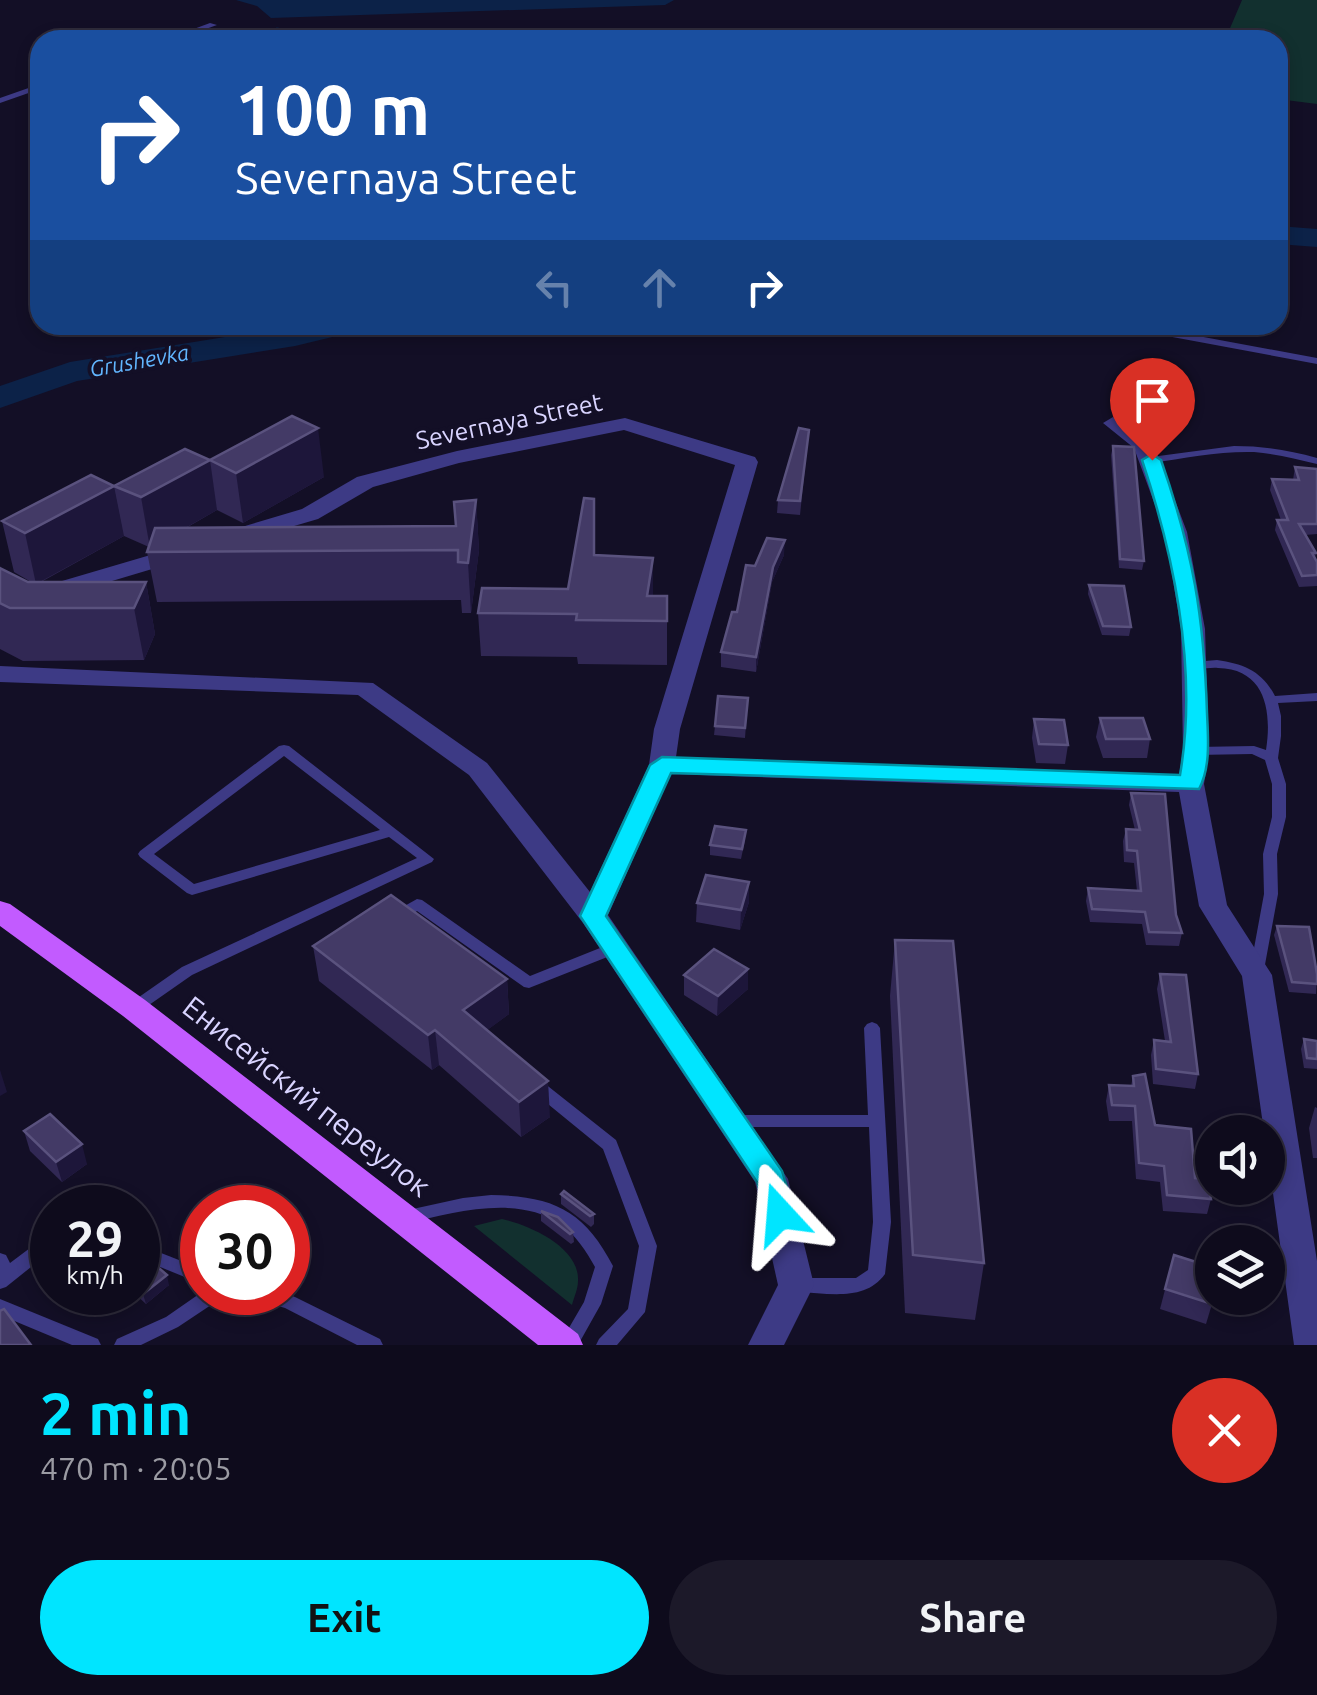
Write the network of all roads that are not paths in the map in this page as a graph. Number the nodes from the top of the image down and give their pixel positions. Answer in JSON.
{"nodes":[{"id":1,"x":212,"y":25,"type":"dead end"},
{"id":2,"x":197,"y":30,"type":"edge"},
{"id":3,"x":30,"y":90,"type":"edge"},
{"id":4,"x":0,"y":101,"type":"edge"},
{"id":5,"x":1178,"y":335,"type":"edge"},
{"id":6,"x":1317,"y":361,"type":"edge"},
{"id":7,"x":1113,"y":423,"type":"dead end"},
{"id":8,"x":1152,"y":460,"type":"junction"},
{"id":9,"x":1317,"y":460,"type":"edge"},
{"id":10,"x":0,"y":588,"type":"edge"},
{"id":11,"x":1194,"y":666,"type":"junction"},
{"id":12,"x":0,"y":674,"type":"edge"},
{"id":13,"x":1317,"y":697,"type":"edge"},
{"id":14,"x":1272,"y":700,"type":"junction"},
{"id":15,"x":1196,"y":751,"type":"junction"},
{"id":16,"x":1271,"y":758,"type":"junction"},
{"id":17,"x":662,"y":765,"type":"junction"},
{"id":18,"x":1190,"y":784,"type":"junction"},
{"id":19,"x":390,"y":832,"type":"junction"},
{"id":20,"x":0,"y":912,"type":"edge"},
{"id":21,"x":593,"y":916,"type":"junction"},
{"id":22,"x":389,"y":922,"type":"edge"},
{"id":23,"x":615,"y":948,"type":"junction"},
{"id":24,"x":1256,"y":975,"type":"junction"},
{"id":25,"x":134,"y":1008,"type":"junction"},
{"id":26,"x":872,"y":1028,"type":"dead end"},
{"id":27,"x":525,"y":1077,"type":"edge"},
{"id":28,"x":732,"y":1121,"type":"junction"},
{"id":29,"x":877,"y":1121,"type":"junction"},
{"id":30,"x":402,"y":1218,"type":"junction"},
{"id":31,"x":30,"y":1257,"type":"edge"},
{"id":32,"x":3,"y":1273,"type":"edge"},
{"id":33,"x":796,"y":1285,"type":"junction"},
{"id":34,"x":0,"y":1307,"type":"edge"},
{"id":35,"x":310,"y":1313,"type":"edge"},
{"id":36,"x":181,"y":1315,"type":"edge"},
{"id":37,"x":141,"y":1340,"type":"edge"},
{"id":38,"x":92,"y":1345,"type":"edge"},
{"id":39,"x":123,"y":1345,"type":"edge"},
{"id":40,"x":374,"y":1345,"type":"edge"},
{"id":41,"x":566,"y":1345,"type":"edge"},
{"id":42,"x":605,"y":1345,"type":"edge"},
{"id":43,"x":766,"y":1345,"type":"edge"},
{"id":44,"x":1312,"y":1345,"type":"edge"}],
"edges":[{"from":1,"to":2,"type":"lane"},
{"from":3,"to":4,"type":"lane"},
{"from":5,"to":6,"type":"lane"},
{"from":7,"to":8,"type":"street"},
{"from":8,"to":9,"type":"lane"},
{"from":8,"to":11,"type":"street"},
{"from":10,"to":17,"type":"street","name":"Severnaya Street"},
{"from":11,"to":14,"type":"lane"},
{"from":11,"to":15,"type":"street"},
{"from":12,"to":21,"type":"street"},
{"from":13,"to":14,"type":"lane"},
{"from":14,"to":16,"type":"lane"},
{"from":15,"to":16,"type":"lane"},
{"from":15,"to":18,"type":"street"},
{"from":16,"to":24,"type":"lane"},
{"from":17,"to":18,"type":"street"},
{"from":17,"to":21,"type":"street","name":"Severnaya Street"},
{"from":18,"to":24,"type":"street"},
{"from":19,"to":19,"type":"lane"},
{"from":19,"to":25,"type":"lane"},
{"from":20,"to":25,"type":"main road","name":"Енисейский переулок"},
{"from":21,"to":23,"type":"street"},
{"from":22,"to":23,"type":"lane"},
{"from":23,"to":28,"type":"street"},
{"from":24,"to":44,"type":"street"},
{"from":25,"to":30,"type":"main road","name":"Енисейский переулок"},
{"from":26,"to":29,"type":"lane"},
{"from":27,"to":42,"type":"lane"},
{"from":28,"to":29,"type":"lane"},
{"from":28,"to":33,"type":"street"},
{"from":29,"to":33,"type":"lane"},
{"from":30,"to":41,"type":"main road","name":"Енисейский переулок"},
{"from":30,"to":41,"type":"lane"},
{"from":31,"to":32,"type":"lane"},
{"from":33,"to":43,"type":"street"},
{"from":34,"to":38,"type":"lane"},
{"from":35,"to":40,"type":"lane"},
{"from":36,"to":37,"type":"lane"},
{"from":37,"to":39,"type":"lane"}]}
